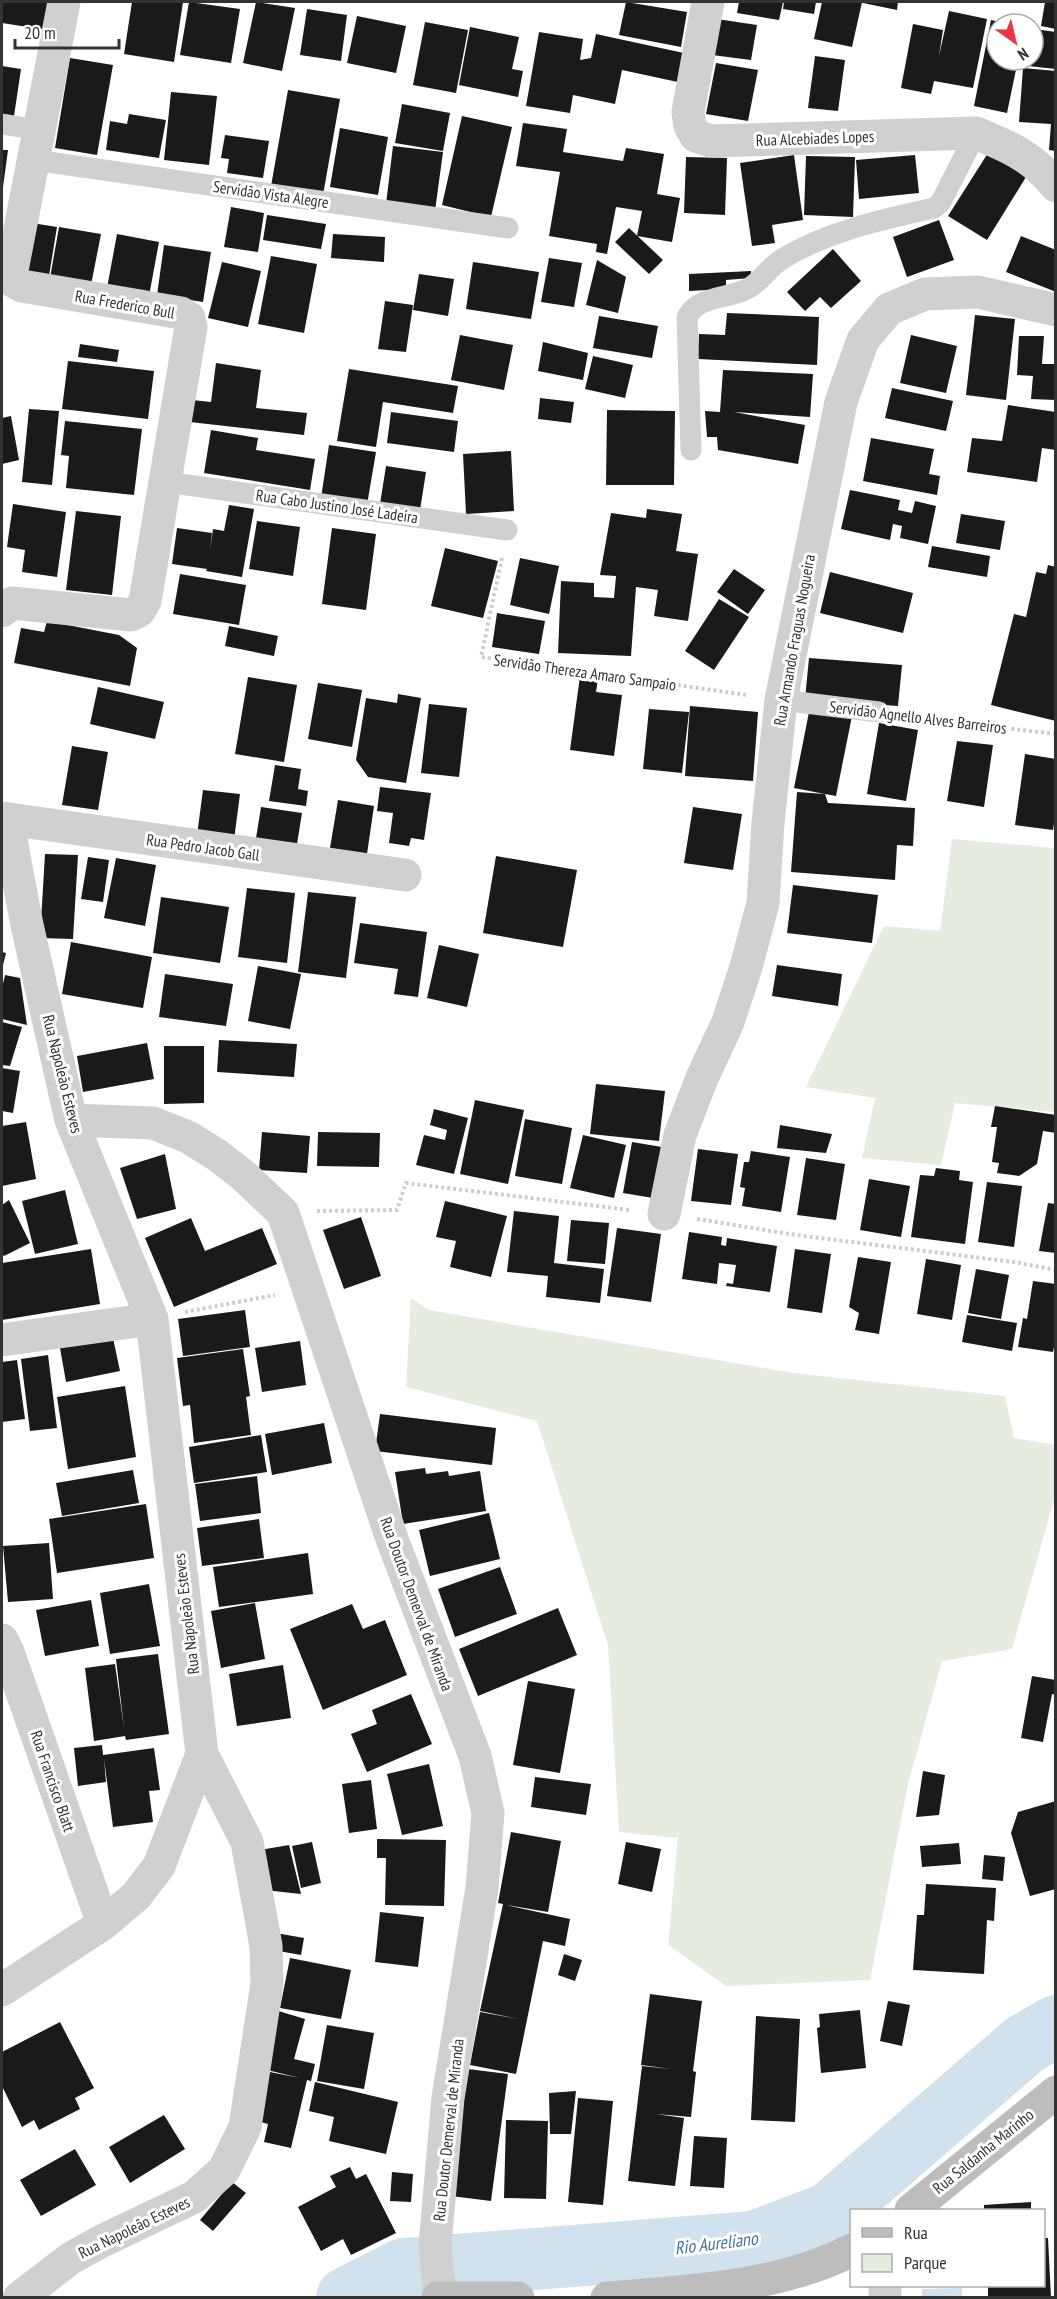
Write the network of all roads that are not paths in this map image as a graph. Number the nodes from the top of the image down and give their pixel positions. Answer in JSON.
{"nodes":[{"id":1,"x":64,"y":2,"type":"edge"},
{"id":2,"x":708,"y":2,"type":"edge"},
{"id":3,"x":2,"y":124,"type":"edge"},
{"id":4,"x":976,"y":133,"type":"junction"},
{"id":5,"x":36,"y":145,"type":"junction"},
{"id":6,"x":1056,"y":186,"type":"edge"},
{"id":7,"x":508,"y":228,"type":"dead end"},
{"id":8,"x":1056,"y":310,"type":"edge"},
{"id":9,"x":691,"y":450,"type":"dead end"},
{"id":10,"x":166,"y":482,"type":"junction"},
{"id":11,"x":507,"y":530,"type":"road end"},
{"id":12,"x":2,"y":611,"type":"edge"},
{"id":13,"x":781,"y":700,"type":"junction"},
{"id":14,"x":879,"y":712,"type":"road end"},
{"id":15,"x":4,"y":819,"type":"edge"},
{"id":16,"x":405,"y":875,"type":"dead end"},
{"id":17,"x":14,"y":923,"type":"edge"},
{"id":18,"x":71,"y":1120,"type":"junction"},
{"id":19,"x":664,"y":1214,"type":"dead end"},
{"id":20,"x":152,"y":1319,"type":"junction"},
{"id":21,"x":2,"y":1340,"type":"edge"},
{"id":22,"x":2,"y":1640,"type":"edge"},
{"id":23,"x":202,"y":1754,"type":"junction"},
{"id":24,"x":103,"y":1924,"type":"junction"},
{"id":25,"x":2,"y":1990,"type":"edge"},
{"id":26,"x":1056,"y":2092,"type":"edge"},
{"id":27,"x":913,"y":2209,"type":"edge"},
{"id":28,"x":850,"y":2251,"type":"edge"},
{"id":29,"x":439,"y":2297,"type":"edge"},
{"id":30,"x":19,"y":2298,"type":"edge"},
{"id":31,"x":518,"y":2298,"type":"edge"},
{"id":32,"x":607,"y":2298,"type":"edge"}],
"edges":[{"from":1,"to":5,"type":"street","name":"Rua Frederico Bull"},
{"from":2,"to":4,"type":"street","name":"Rua Alcebiades Lopes"},
{"from":3,"to":5,"type":"lane","name":"Servidão Vista Alegre"},
{"from":4,"to":6,"type":"street","name":"Rua Alcebiades Lopes"},
{"from":4,"to":9,"type":"lane"},
{"from":5,"to":7,"type":"lane","name":"Servidão Vista Alegre"},
{"from":5,"to":10,"type":"street","name":"Rua Frederico Bull"},
{"from":8,"to":13,"type":"street","name":"Rua Armando Fraguas Nogueira"},
{"from":10,"to":11,"type":"lane","name":"Rua Cabo Justino José Ladeira"},
{"from":10,"to":12,"type":"street","name":"Rua Frederico Bull"},
{"from":13,"to":14,"type":"lane","name":"Servidão Agnello Alves Barreiros"},
{"from":13,"to":19,"type":"street","name":"Rua Armando Fraguas Nogueira"},
{"from":15,"to":16,"type":"street","name":"Rua Pedro Jacob Gall"},
{"from":15,"to":17,"type":"street","name":"Rua Napoleão Esteves"},
{"from":17,"to":18,"type":"street","name":"Rua Napoleão Esteves"},
{"from":18,"to":20,"type":"street","name":"Rua Napoleão Esteves"},
{"from":18,"to":29,"type":"street","name":"Rua Doutor Demerval de Miranda"},
{"from":20,"to":21,"type":"street"},
{"from":20,"to":23,"type":"street","name":"Rua Napoleão Esteves"},
{"from":22,"to":24,"type":"street","name":"Rua Francisco Blatt"},
{"from":23,"to":24,"type":"street"},
{"from":23,"to":30,"type":"street","name":"Rua Napoleão Esteves"},
{"from":24,"to":25,"type":"street"},
{"from":26,"to":27,"type":"main road","name":"Rua Saldanha Marinho"},
{"from":28,"to":32,"type":"main road"},
{"from":29,"to":31,"type":"main road"}]}
